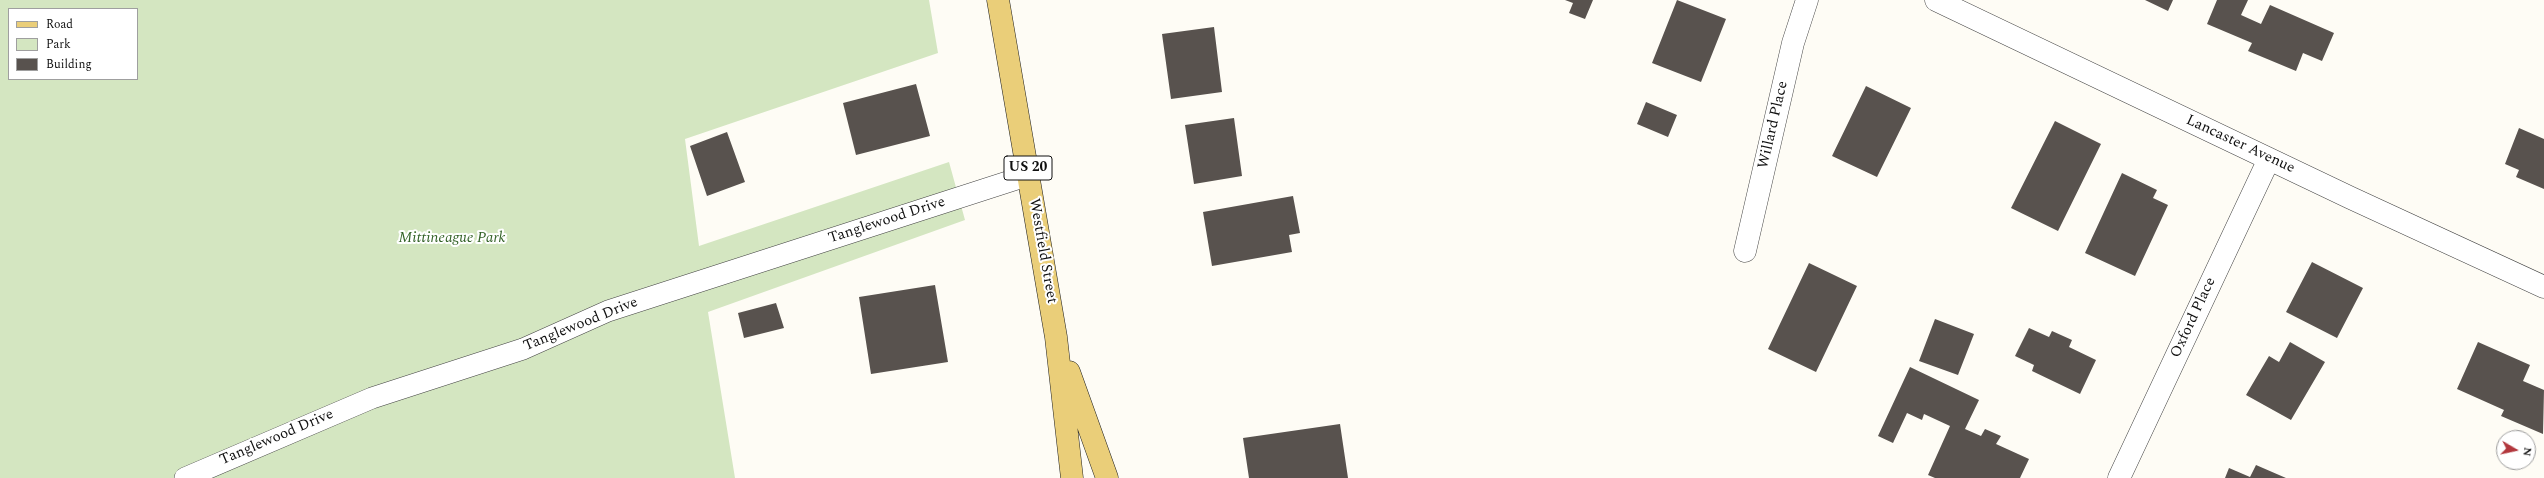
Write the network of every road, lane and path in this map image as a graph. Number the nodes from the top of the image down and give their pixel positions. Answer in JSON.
{"nodes":[{"id":1,"x":998,"y":0,"type":"edge"},
{"id":2,"x":1807,"y":0,"type":"edge"},
{"id":3,"x":1936,"y":0,"type":"edge"},
{"id":4,"x":2269,"y":159,"type":"junction"},
{"id":5,"x":1029,"y":175,"type":"junction"},
{"id":6,"x":1745,"y":251,"type":"dead end"},
{"id":7,"x":2544,"y":286,"type":"edge"},
{"id":8,"x":1056,"y":337,"type":"junction"},
{"id":9,"x":184,"y":478,"type":"edge"},
{"id":10,"x":1072,"y":478,"type":"edge"},
{"id":11,"x":1106,"y":478,"type":"edge"},
{"id":12,"x":2119,"y":478,"type":"edge"}],
"edges":[{"from":1,"to":5,"type":"main road","name":"Westfield Street","number":"US 20"},
{"from":2,"to":6,"type":"street","name":"Willard Place"},
{"from":3,"to":4,"type":"street","name":"Lancaster Avenue"},
{"from":4,"to":7,"type":"street","name":"Lancaster Avenue"},
{"from":4,"to":12,"type":"street","name":"Oxford Place"},
{"from":5,"to":8,"type":"main road","name":"Westfield Street","number":"US 20"},
{"from":5,"to":9,"type":"lane","name":"Tanglewood Drive"},
{"from":8,"to":10,"type":"main road","name":"Westfield Street","number":"US 20"},
{"from":8,"to":11,"type":"main road","name":"Westfield Street","number":"US 20"}]}
